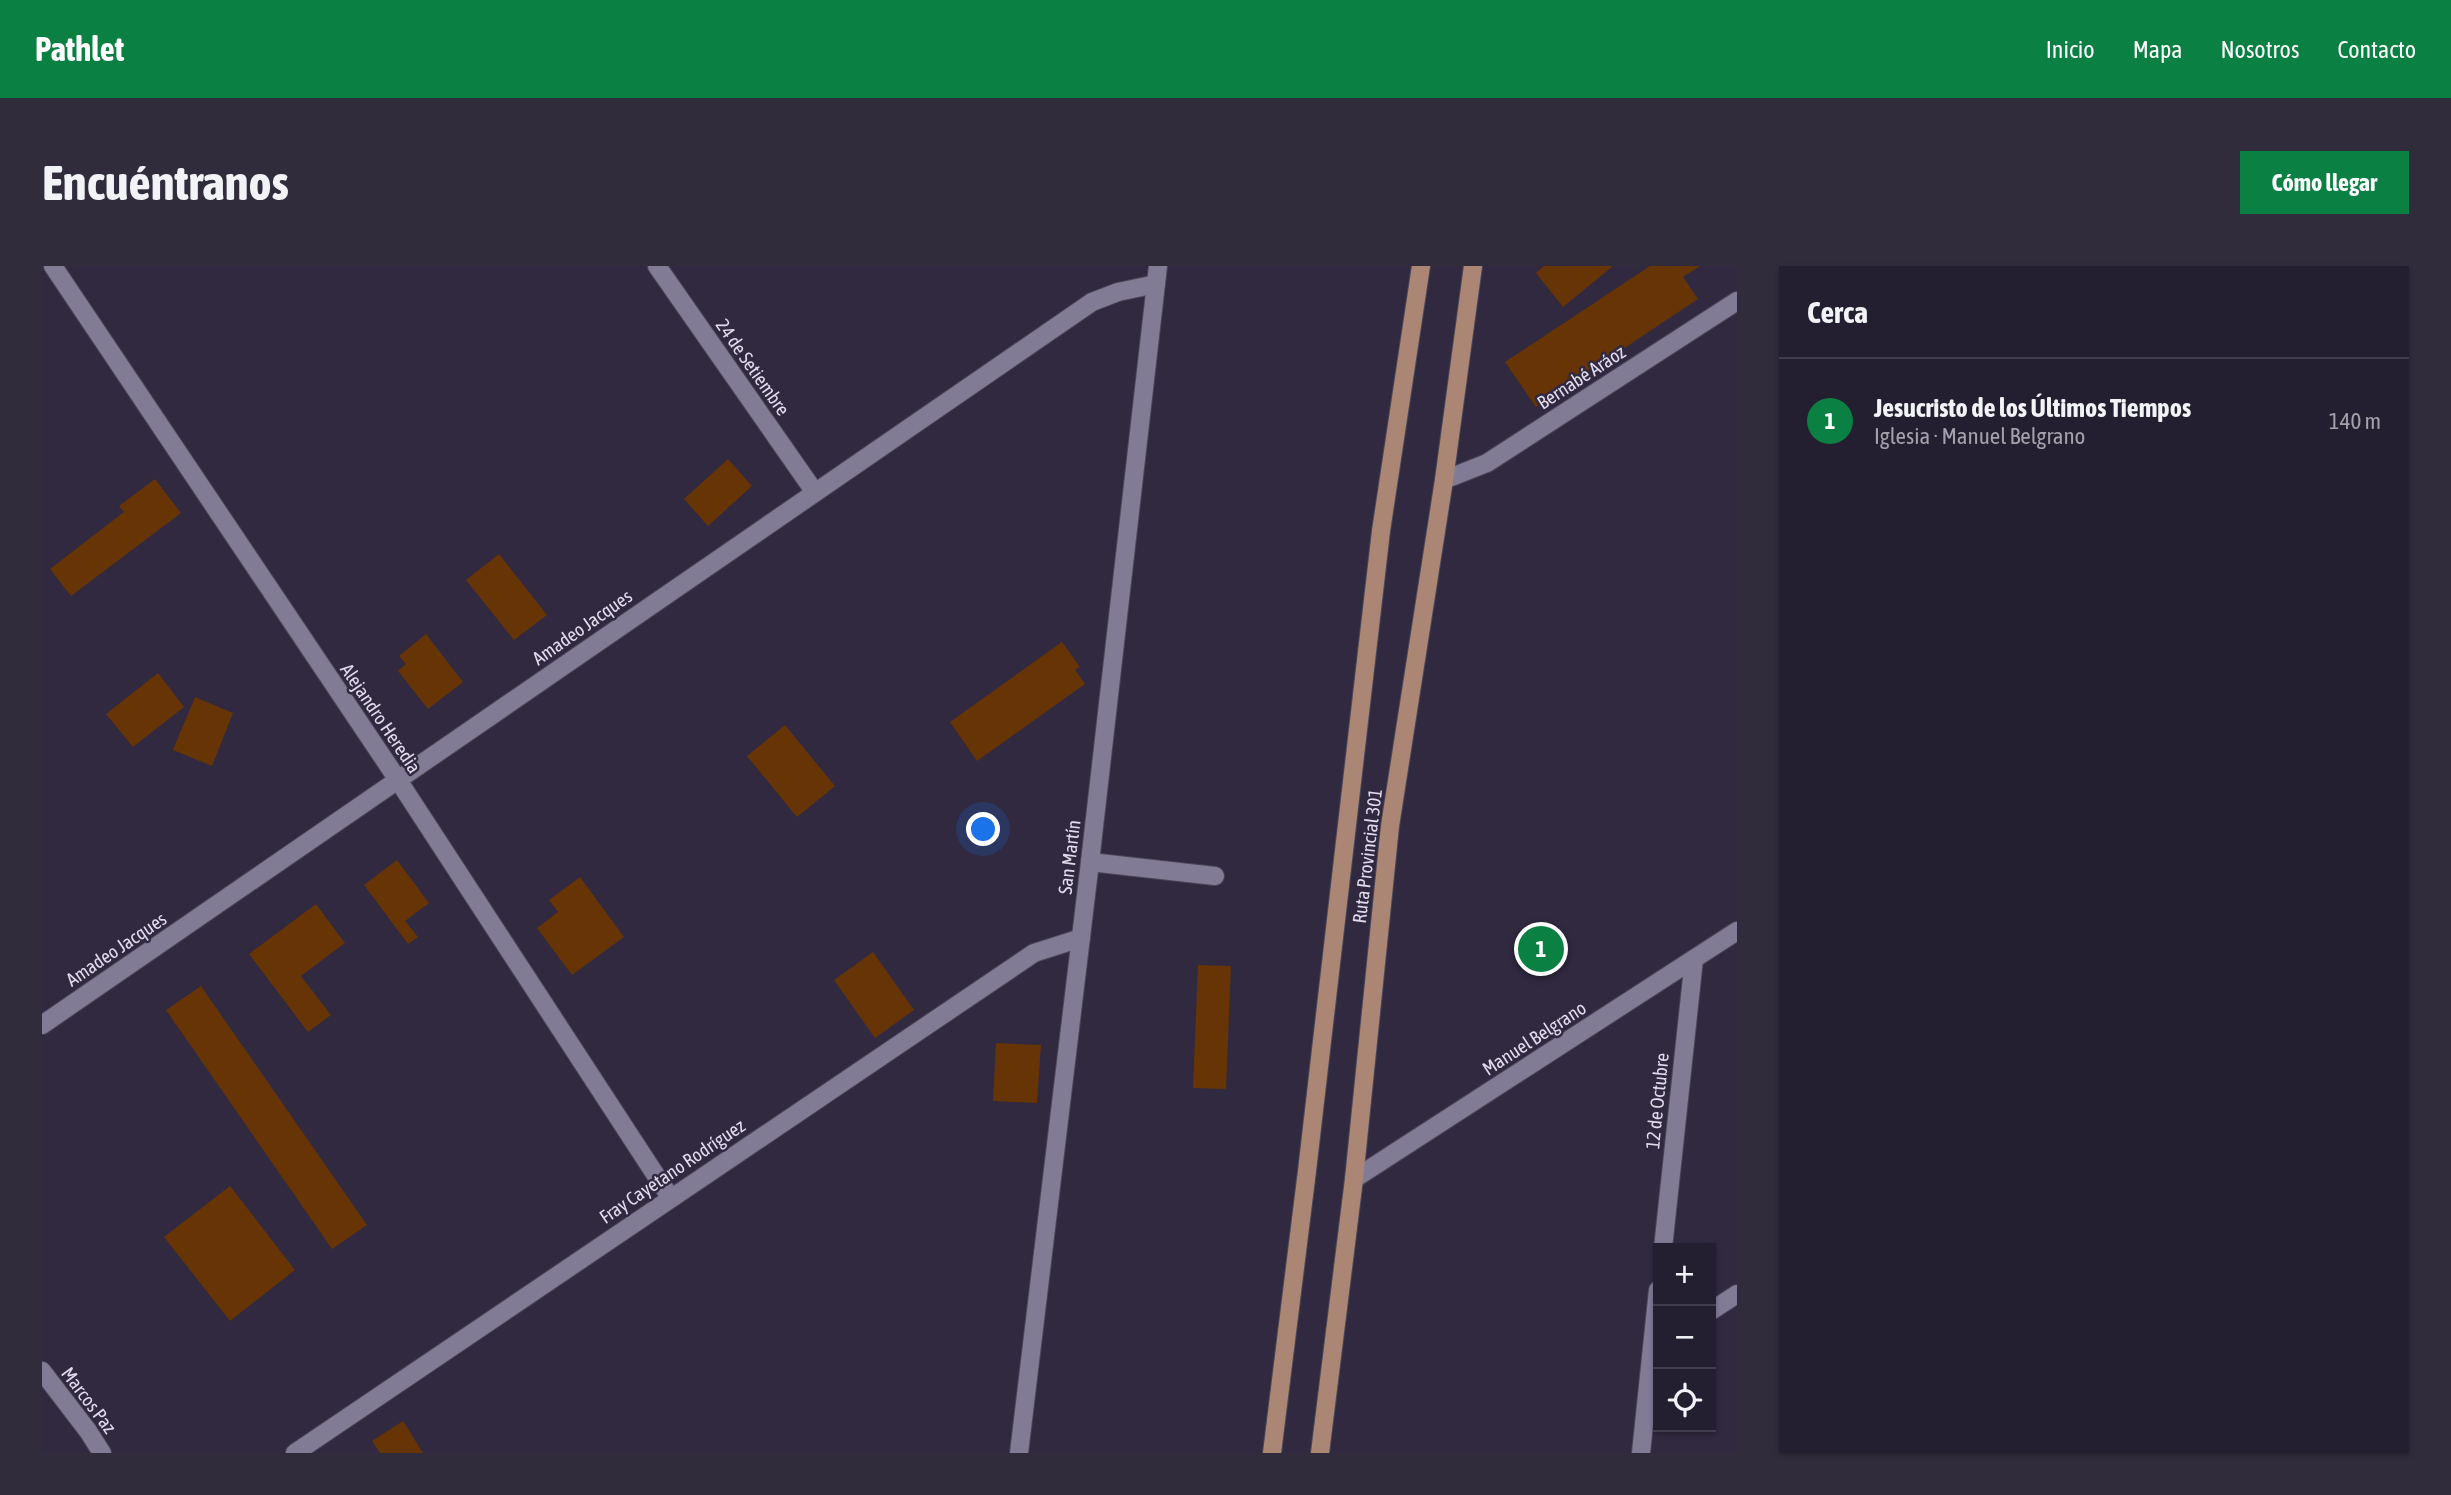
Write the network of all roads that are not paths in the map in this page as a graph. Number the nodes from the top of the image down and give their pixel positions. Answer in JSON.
{"nodes":[{"id":1,"x":53,"y":266,"type":"edge"},
{"id":2,"x":657,"y":266,"type":"edge"},
{"id":3,"x":1158,"y":266,"type":"edge"},
{"id":4,"x":1421,"y":266,"type":"edge"},
{"id":5,"x":1473,"y":266,"type":"edge"},
{"id":6,"x":1156,"y":284,"type":"junction"},
{"id":7,"x":1737,"y":301,"type":"edge"},
{"id":8,"x":1444,"y":480,"type":"junction"},
{"id":9,"x":814,"y":491,"type":"junction"},
{"id":10,"x":398,"y":780,"type":"junction"},
{"id":11,"x":1090,"y":862,"type":"junction"},
{"id":12,"x":1215,"y":876,"type":"dead end"},
{"id":13,"x":1737,"y":931,"type":"edge"},
{"id":14,"x":1081,"y":938,"type":"junction"},
{"id":15,"x":1694,"y":959,"type":"junction"},
{"id":16,"x":42,"y":1025,"type":"edge"},
{"id":17,"x":1354,"y":1180,"type":"junction"},
{"id":18,"x":670,"y":1197,"type":"junction"},
{"id":19,"x":1664,"y":1243,"type":"edge"},
{"id":20,"x":1737,"y":1294,"type":"edge"},
{"id":21,"x":1716,"y":1308,"type":"edge"},
{"id":22,"x":1653,"y":1363,"type":"edge"},
{"id":23,"x":42,"y":1371,"type":"edge"},
{"id":24,"x":102,"y":1453,"type":"edge"},
{"id":25,"x":295,"y":1453,"type":"edge"},
{"id":26,"x":1018,"y":1453,"type":"edge"},
{"id":27,"x":1272,"y":1453,"type":"edge"},
{"id":28,"x":1320,"y":1453,"type":"edge"},
{"id":29,"x":1641,"y":1453,"type":"edge"}],
"edges":[{"from":1,"to":10,"type":"street","name":"Alejandro Heredia"},
{"from":2,"to":9,"type":"street","name":"24 de Setiembre"},
{"from":3,"to":6,"type":"street","name":"San Martín"},
{"from":4,"to":27,"type":"main road","name":"Ruta Provincial 301"},
{"from":5,"to":8,"type":"main road","name":"Ruta Provincial 301"},
{"from":6,"to":9,"type":"street","name":"Amadeo Jacques"},
{"from":6,"to":11,"type":"street","name":"San Martín"},
{"from":7,"to":8,"type":"street","name":"Bernabé Aráoz"},
{"from":8,"to":17,"type":"main road","name":"Ruta Provincial 301"},
{"from":9,"to":10,"type":"street","name":"Amadeo Jacques"},
{"from":10,"to":16,"type":"street","name":"Amadeo Jacques"},
{"from":10,"to":18,"type":"street","name":"Alejandro Heredia"},
{"from":11,"to":12,"type":"street"},
{"from":11,"to":14,"type":"street","name":"San Martín"},
{"from":13,"to":15,"type":"street","name":"Manuel Belgrano"},
{"from":14,"to":18,"type":"street","name":"Fray Cayetano Rodríguez"},
{"from":14,"to":26,"type":"street","name":"San Martín"},
{"from":15,"to":17,"type":"street","name":"Manuel Belgrano"},
{"from":15,"to":19,"type":"street","name":"12 de Octubre"},
{"from":17,"to":28,"type":"main road","name":"Ruta Provincial 301"},
{"from":18,"to":25,"type":"street","name":"Fray Cayetano Rodríguez"},
{"from":20,"to":21,"type":"street"},
{"from":22,"to":29,"type":"street"},
{"from":23,"to":24,"type":"street","name":"Marcos Paz"}]}
